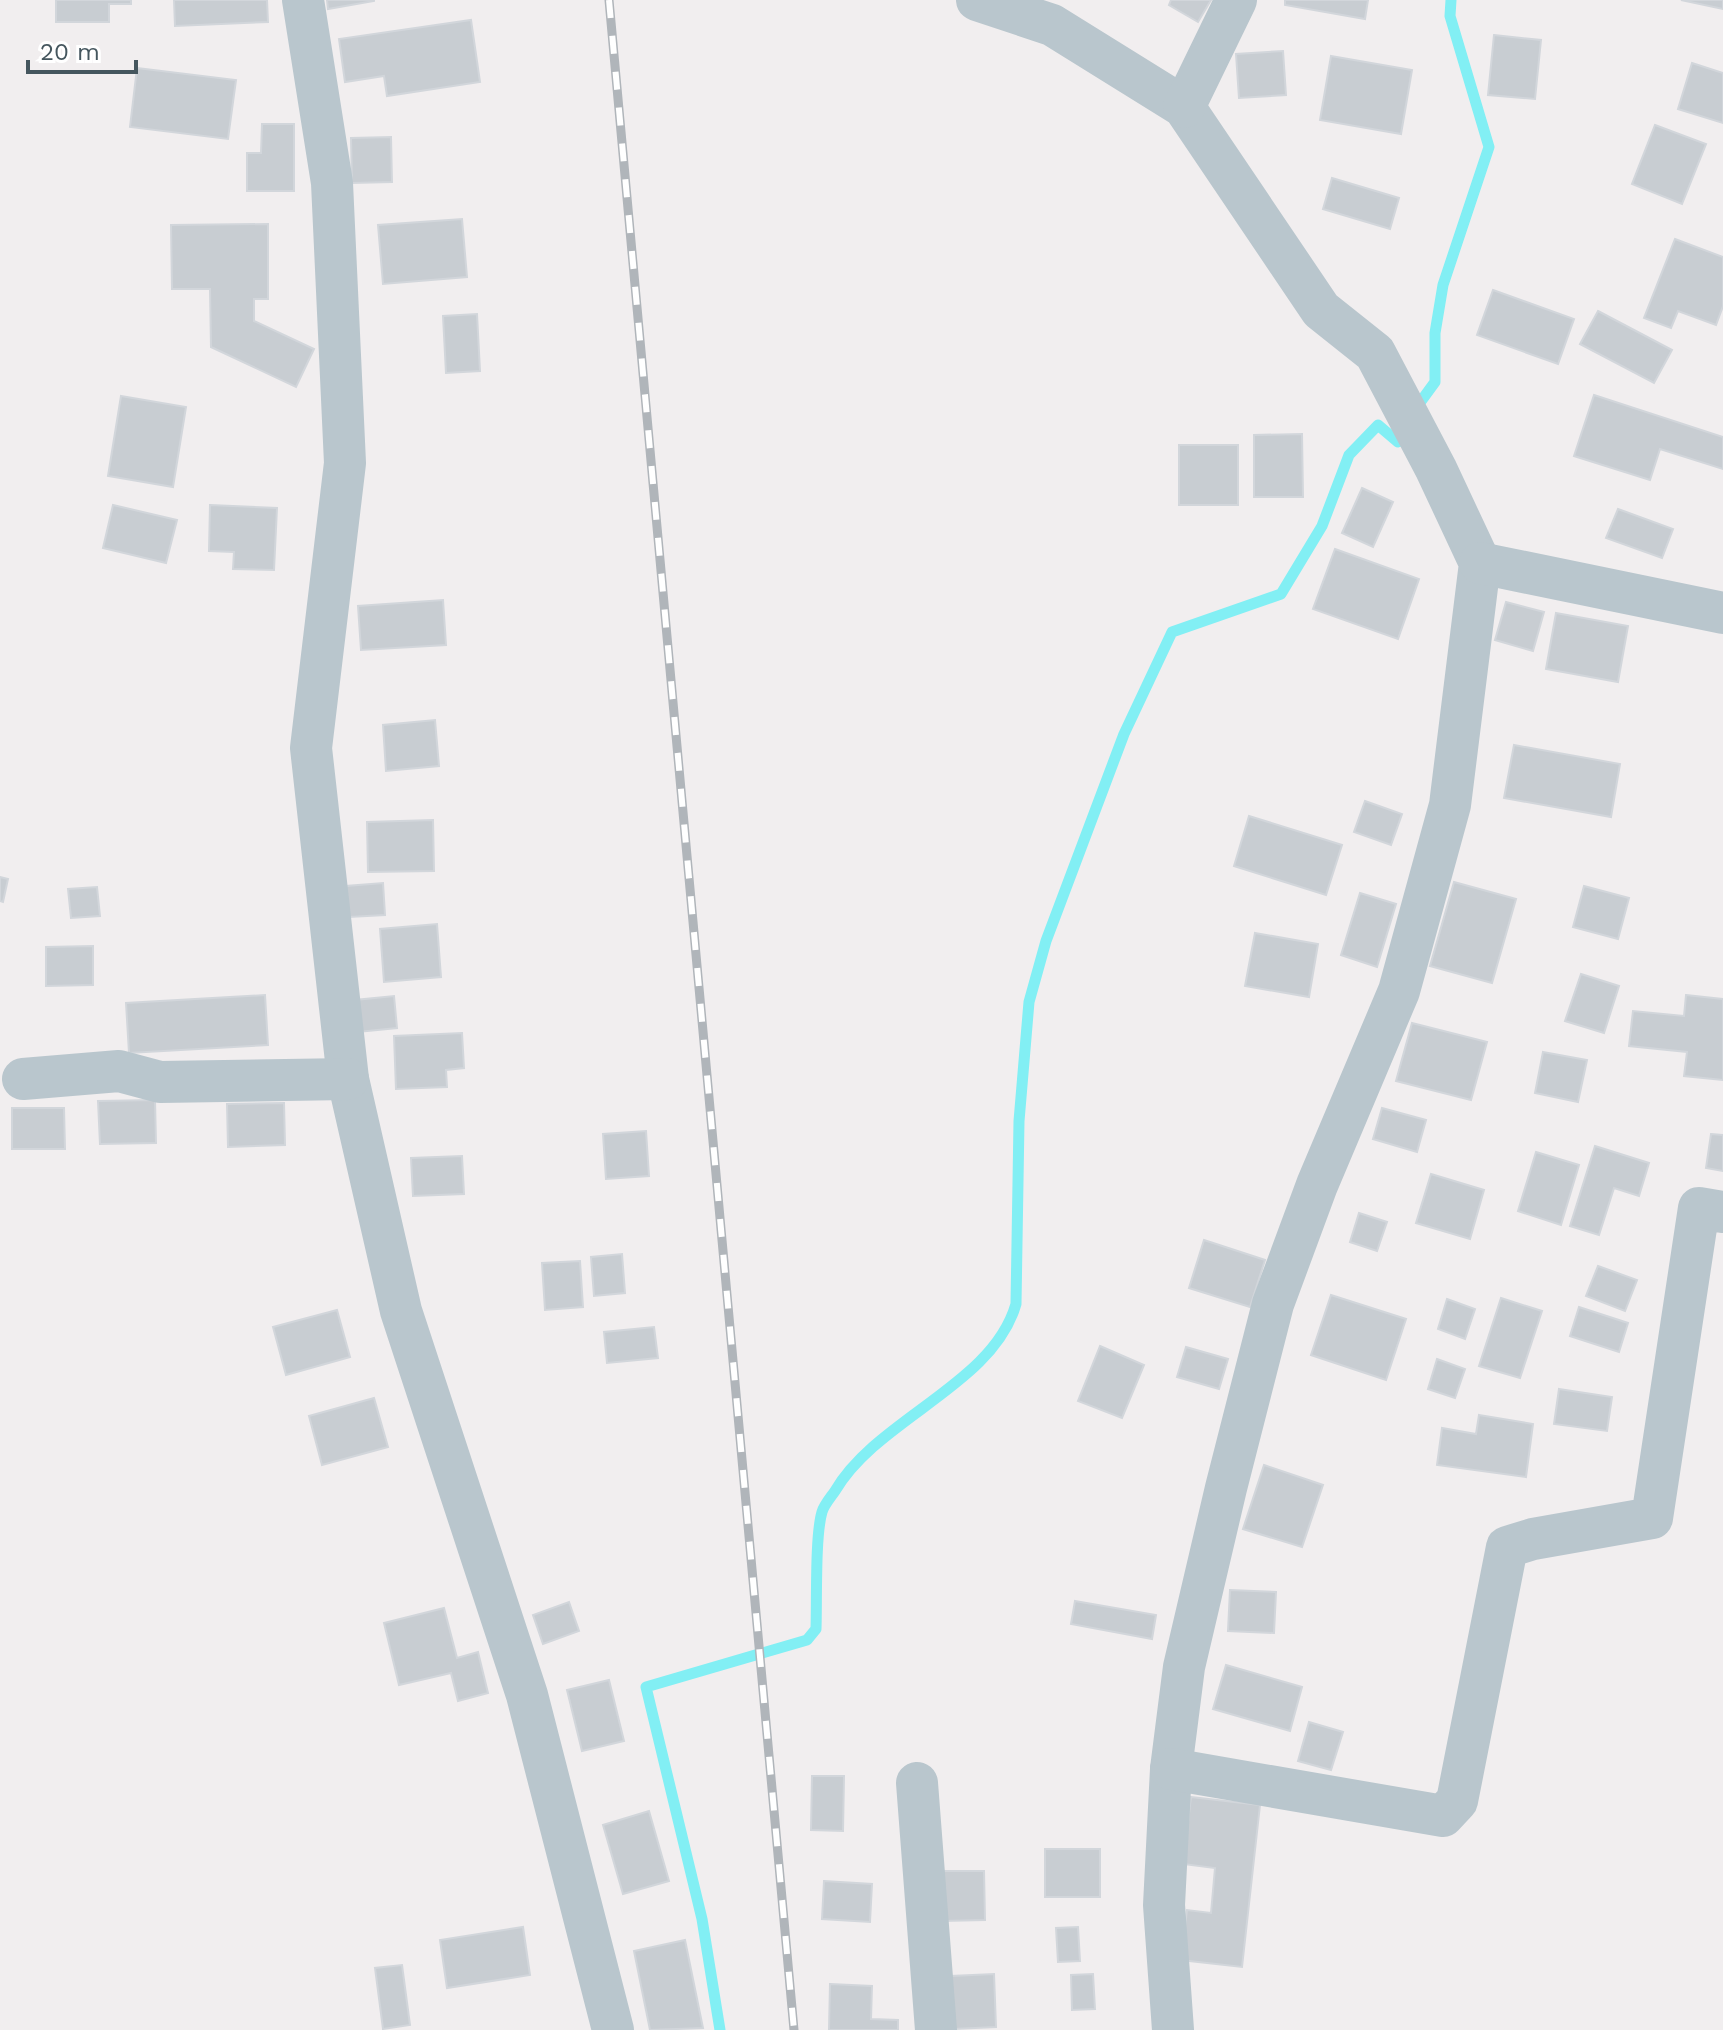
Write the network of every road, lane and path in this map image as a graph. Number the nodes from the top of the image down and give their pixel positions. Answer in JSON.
{"nodes":[{"id":1,"x":303,"y":0,"type":"edge"},
{"id":2,"x":977,"y":0,"type":"edge"},
{"id":3,"x":1236,"y":0,"type":"edge"},
{"id":4,"x":1184,"y":107,"type":"junction"},
{"id":5,"x":1480,"y":563,"type":"junction"},
{"id":6,"x":1723,"y":613,"type":"edge"},
{"id":7,"x":23,"y":1079,"type":"dead end"},
{"id":8,"x":348,"y":1079,"type":"junction"},
{"id":9,"x":1723,"y":1212,"type":"edge"},
{"id":10,"x":1171,"y":1769,"type":"junction"},
{"id":11,"x":917,"y":1783,"type":"dead end"},
{"id":12,"x":613,"y":2030,"type":"edge"},
{"id":13,"x":936,"y":2030,"type":"edge"},
{"id":14,"x":1173,"y":2030,"type":"edge"}],
"edges":[{"from":1,"to":8,"type":"street"},
{"from":2,"to":4,"type":"street"},
{"from":3,"to":4,"type":"street"},
{"from":4,"to":5,"type":"street"},
{"from":5,"to":6,"type":"street"},
{"from":5,"to":10,"type":"street"},
{"from":7,"to":8,"type":"street"},
{"from":8,"to":12,"type":"street"},
{"from":9,"to":10,"type":"street"},
{"from":10,"to":14,"type":"street"},
{"from":11,"to":13,"type":"street"}]}
